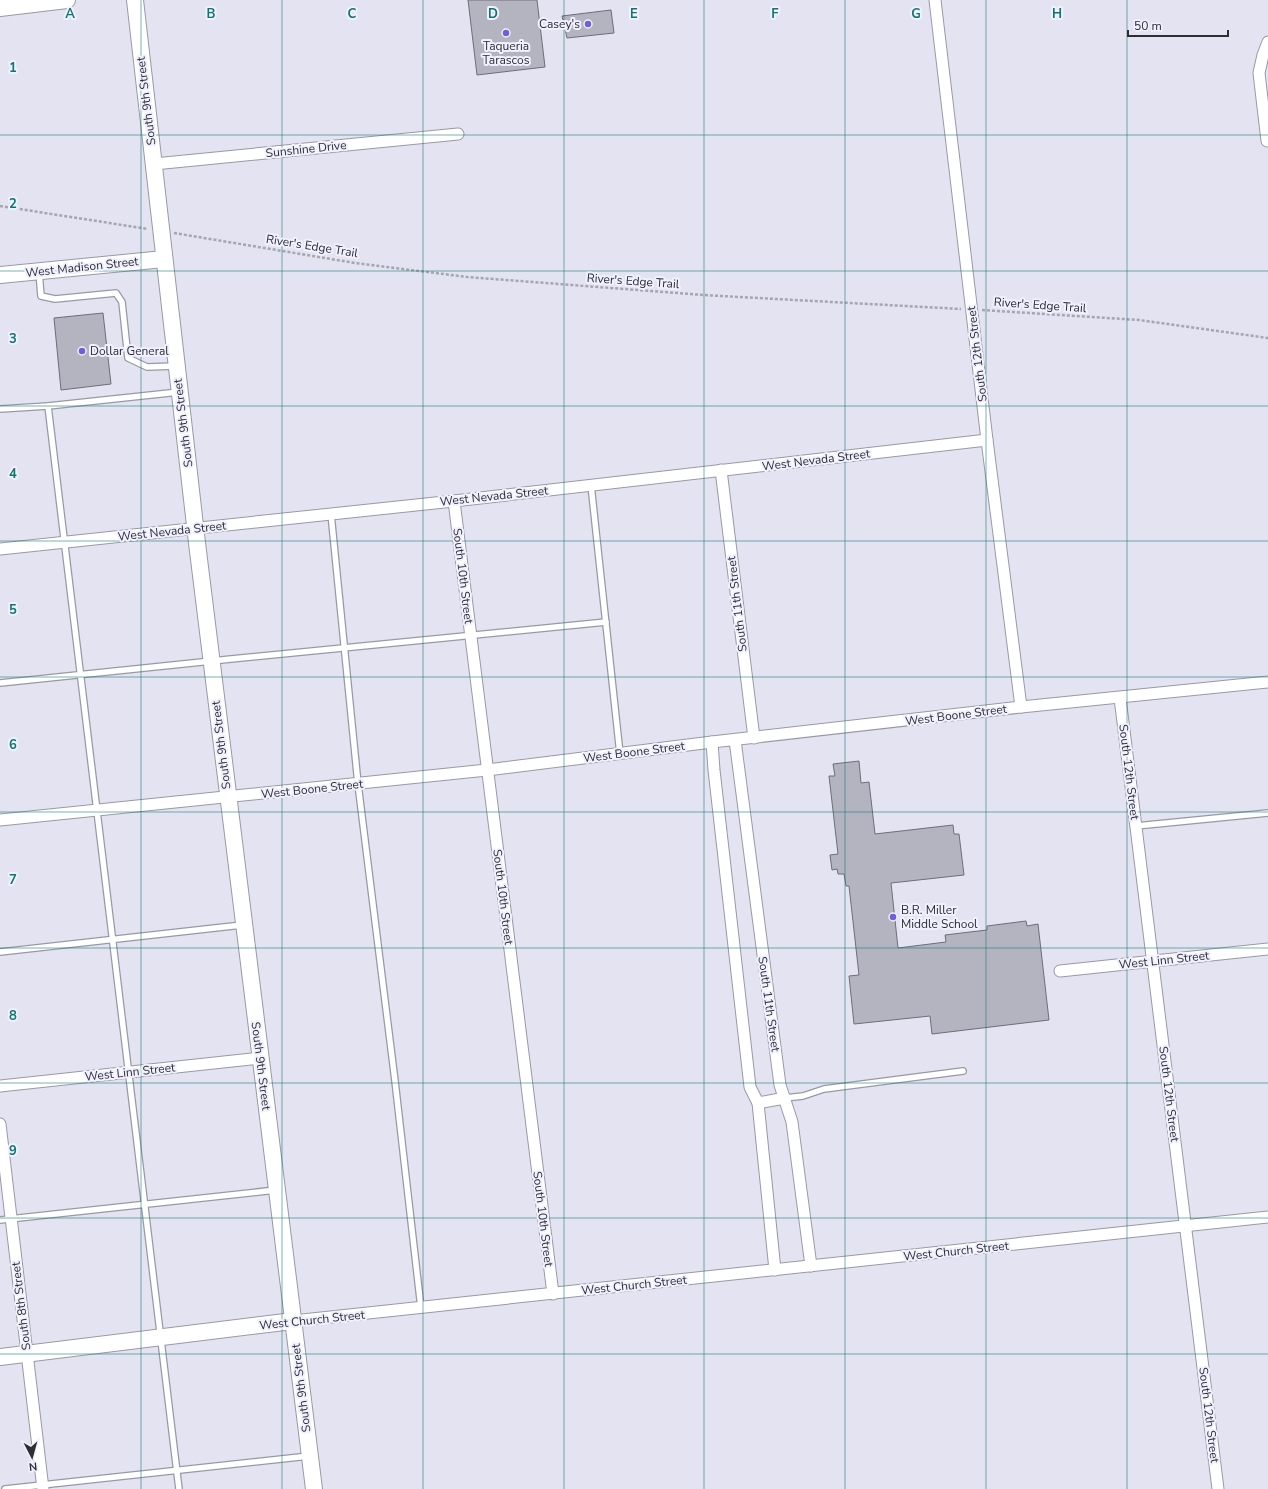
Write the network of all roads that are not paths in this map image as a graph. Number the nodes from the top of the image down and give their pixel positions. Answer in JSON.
{"nodes":[{"id":1,"x":67,"y":0,"type":"edge"},
{"id":2,"x":134,"y":0,"type":"edge"},
{"id":3,"x":935,"y":0,"type":"edge"},
{"id":4,"x":0,"y":8,"type":"edge"},
{"id":5,"x":1268,"y":42,"type":"edge"},
{"id":6,"x":458,"y":134,"type":"dead end"},
{"id":7,"x":1267,"y":141,"type":"dead end"},
{"id":8,"x":154,"y":164,"type":"junction"},
{"id":9,"x":164,"y":259,"type":"junction"},
{"id":10,"x":38,"y":271,"type":"junction"},
{"id":11,"x":0,"y":275,"type":"edge"},
{"id":12,"x":176,"y":366,"type":"junction"},
{"id":13,"x":179,"y":392,"type":"junction"},
{"id":14,"x":48,"y":406,"type":"junction"},
{"id":15,"x":0,"y":409,"type":"edge"},
{"id":16,"x":987,"y":440,"type":"junction"},
{"id":17,"x":721,"y":470,"type":"junction"},
{"id":18,"x":592,"y":485,"type":"junction"},
{"id":19,"x":454,"y":501,"type":"junction"},
{"id":20,"x":331,"y":514,"type":"junction"},
{"id":21,"x":195,"y":529,"type":"junction"},
{"id":22,"x":65,"y":542,"type":"junction"},
{"id":23,"x":0,"y":549,"type":"edge"},
{"id":24,"x":606,"y":622,"type":"junction"},
{"id":25,"x":470,"y":634,"type":"junction"},
{"id":26,"x":345,"y":647,"type":"junction"},
{"id":27,"x":211,"y":661,"type":"junction"},
{"id":28,"x":81,"y":674,"type":"junction"},
{"id":29,"x":1268,"y":682,"type":"edge"},
{"id":30,"x":0,"y":683,"type":"edge"},
{"id":31,"x":1120,"y":698,"type":"junction"},
{"id":32,"x":1021,"y":707,"type":"junction"},
{"id":33,"x":754,"y":738,"type":"junction"},
{"id":34,"x":735,"y":740,"type":"junction"},
{"id":35,"x":712,"y":742,"type":"junction"},
{"id":36,"x":620,"y":754,"type":"junction"},
{"id":37,"x":487,"y":770,"type":"junction"},
{"id":38,"x":358,"y":784,"type":"junction"},
{"id":39,"x":228,"y":798,"type":"junction"},
{"id":40,"x":97,"y":810,"type":"junction"},
{"id":41,"x":1268,"y":813,"type":"edge"},
{"id":42,"x":0,"y":820,"type":"edge"},
{"id":43,"x":1136,"y":826,"type":"junction"},
{"id":44,"x":244,"y":924,"type":"junction"},
{"id":45,"x":113,"y":939,"type":"junction"},
{"id":46,"x":1268,"y":949,"type":"edge"},
{"id":47,"x":0,"y":952,"type":"edge"},
{"id":48,"x":1152,"y":961,"type":"junction"},
{"id":49,"x":1060,"y":971,"type":"dead end"},
{"id":50,"x":260,"y":1058,"type":"junction"},
{"id":51,"x":129,"y":1072,"type":"junction"},
{"id":52,"x":964,"y":1072,"type":"dead end"},
{"id":53,"x":0,"y":1086,"type":"edge"},
{"id":54,"x":785,"y":1098,"type":"junction"},
{"id":55,"x":758,"y":1103,"type":"junction"},
{"id":56,"x":0,"y":1124,"type":"edge"},
{"id":57,"x":277,"y":1190,"type":"junction"},
{"id":58,"x":145,"y":1204,"type":"junction"},
{"id":59,"x":1268,"y":1218,"type":"edge"},
{"id":60,"x":6,"y":1219,"type":"edge"},
{"id":61,"x":1185,"y":1226,"type":"junction"},
{"id":62,"x":812,"y":1266,"type":"junction"},
{"id":63,"x":775,"y":1270,"type":"junction"},
{"id":64,"x":553,"y":1294,"type":"junction"},
{"id":65,"x":421,"y":1308,"type":"junction"},
{"id":66,"x":293,"y":1321,"type":"junction"},
{"id":67,"x":161,"y":1338,"type":"junction"},
{"id":68,"x":27,"y":1354,"type":"junction"},
{"id":69,"x":0,"y":1357,"type":"edge"},
{"id":70,"x":310,"y":1456,"type":"junction"},
{"id":71,"x":177,"y":1470,"type":"junction"},
{"id":72,"x":43,"y":1487,"type":"edge"},
{"id":73,"x":5,"y":1489,"type":"edge"},
{"id":74,"x":179,"y":1489,"type":"edge"},
{"id":75,"x":314,"y":1489,"type":"edge"},
{"id":76,"x":1218,"y":1489,"type":"edge"}],
"edges":[{"from":1,"to":4,"type":"main road"},
{"from":2,"to":8,"type":"main road","name":"South 9th Street"},
{"from":3,"to":16,"type":"street","name":"South 12th Street"},
{"from":5,"to":7,"type":"street"},
{"from":6,"to":8,"type":"street","name":"Sunshine Drive"},
{"from":8,"to":9,"type":"main road","name":"South 9th Street"},
{"from":9,"to":10,"type":"main road","name":"West Madison Street"},
{"from":9,"to":12,"type":"main road","name":"South 9th Street"},
{"from":10,"to":11,"type":"main road","name":"West Madison Street"},
{"from":10,"to":12,"type":"lane"},
{"from":12,"to":13,"type":"main road","name":"South 9th Street"},
{"from":13,"to":14,"type":"lane"},
{"from":13,"to":21,"type":"main road","name":"South 9th Street"},
{"from":14,"to":15,"type":"lane"},
{"from":14,"to":22,"type":"lane"},
{"from":16,"to":17,"type":"street","name":"West Nevada Street"},
{"from":16,"to":32,"type":"street","name":"South 12th Street"},
{"from":17,"to":18,"type":"street","name":"West Nevada Street"},
{"from":17,"to":33,"type":"street","name":"South 11th Street"},
{"from":18,"to":19,"type":"street","name":"West Nevada Street"},
{"from":18,"to":24,"type":"lane"},
{"from":19,"to":20,"type":"street","name":"West Nevada Street"},
{"from":19,"to":25,"type":"street","name":"South 10th Street"},
{"from":20,"to":21,"type":"street","name":"West Nevada Street"},
{"from":20,"to":26,"type":"lane"},
{"from":21,"to":22,"type":"street","name":"West Nevada Street"},
{"from":21,"to":27,"type":"main road","name":"South 9th Street"},
{"from":22,"to":23,"type":"street","name":"West Nevada Street"},
{"from":22,"to":28,"type":"lane"},
{"from":24,"to":25,"type":"lane"},
{"from":24,"to":36,"type":"lane"},
{"from":25,"to":26,"type":"lane"},
{"from":25,"to":37,"type":"street","name":"South 10th Street"},
{"from":26,"to":27,"type":"lane"},
{"from":26,"to":38,"type":"lane"},
{"from":27,"to":28,"type":"lane"},
{"from":27,"to":39,"type":"main road","name":"South 9th Street"},
{"from":28,"to":30,"type":"lane"},
{"from":28,"to":40,"type":"lane"},
{"from":29,"to":31,"type":"street","name":"West Boone Street"},
{"from":31,"to":32,"type":"street","name":"West Boone Street"},
{"from":31,"to":43,"type":"street","name":"South 12th Street"},
{"from":32,"to":33,"type":"street","name":"West Boone Street"},
{"from":33,"to":34,"type":"street","name":"West Boone Street"},
{"from":34,"to":35,"type":"street","name":"West Boone Street"},
{"from":34,"to":54,"type":"street","name":"South 11th Street"},
{"from":35,"to":36,"type":"street","name":"West Boone Street"},
{"from":35,"to":55,"type":"street"},
{"from":36,"to":37,"type":"street","name":"West Boone Street"},
{"from":37,"to":38,"type":"street","name":"West Boone Street"},
{"from":37,"to":64,"type":"street","name":"South 10th Street"},
{"from":38,"to":39,"type":"street","name":"West Boone Street"},
{"from":38,"to":65,"type":"lane"},
{"from":39,"to":40,"type":"street","name":"West Boone Street"},
{"from":39,"to":44,"type":"main road","name":"South 9th Street"},
{"from":40,"to":42,"type":"street","name":"West Boone Street"},
{"from":40,"to":45,"type":"lane"},
{"from":41,"to":43,"type":"lane"},
{"from":43,"to":48,"type":"street","name":"South 12th Street"},
{"from":44,"to":45,"type":"lane"},
{"from":44,"to":50,"type":"main road","name":"South 9th Street"},
{"from":45,"to":47,"type":"lane"},
{"from":45,"to":51,"type":"lane"},
{"from":46,"to":48,"type":"street","name":"West Linn Street"},
{"from":48,"to":49,"type":"street","name":"West Linn Street"},
{"from":48,"to":61,"type":"street","name":"South 12th Street"},
{"from":50,"to":51,"type":"street","name":"West Linn Street"},
{"from":50,"to":57,"type":"main road","name":"South 9th Street"},
{"from":51,"to":53,"type":"street","name":"West Linn Street"},
{"from":51,"to":58,"type":"lane"},
{"from":52,"to":54,"type":"lane"},
{"from":54,"to":55,"type":"street"},
{"from":54,"to":62,"type":"street","name":"South 11th Street"},
{"from":55,"to":63,"type":"street"},
{"from":56,"to":60,"type":"street","name":"South 8th Street"},
{"from":57,"to":58,"type":"lane"},
{"from":57,"to":66,"type":"main road","name":"South 9th Street"},
{"from":58,"to":60,"type":"lane"},
{"from":58,"to":67,"type":"lane"},
{"from":59,"to":61,"type":"street","name":"West Church Street"},
{"from":60,"to":68,"type":"street","name":"South 8th Street"},
{"from":61,"to":62,"type":"street","name":"West Church Street"},
{"from":61,"to":76,"type":"street","name":"South 12th Street"},
{"from":62,"to":63,"type":"street","name":"West Church Street"},
{"from":63,"to":64,"type":"street","name":"West Church Street"},
{"from":64,"to":65,"type":"street","name":"West Church Street"},
{"from":65,"to":66,"type":"street","name":"West Church Street"},
{"from":66,"to":67,"type":"main road","name":"West Church Street"},
{"from":66,"to":70,"type":"main road","name":"South 9th Street"},
{"from":67,"to":68,"type":"main road","name":"West Church Street"},
{"from":67,"to":71,"type":"lane"},
{"from":68,"to":69,"type":"main road","name":"West Church Street"},
{"from":68,"to":72,"type":"street","name":"South 8th Street"},
{"from":70,"to":71,"type":"lane"},
{"from":70,"to":75,"type":"main road","name":"South 9th Street"},
{"from":71,"to":72,"type":"lane"},
{"from":71,"to":74,"type":"lane"},
{"from":72,"to":73,"type":"lane"}]}
